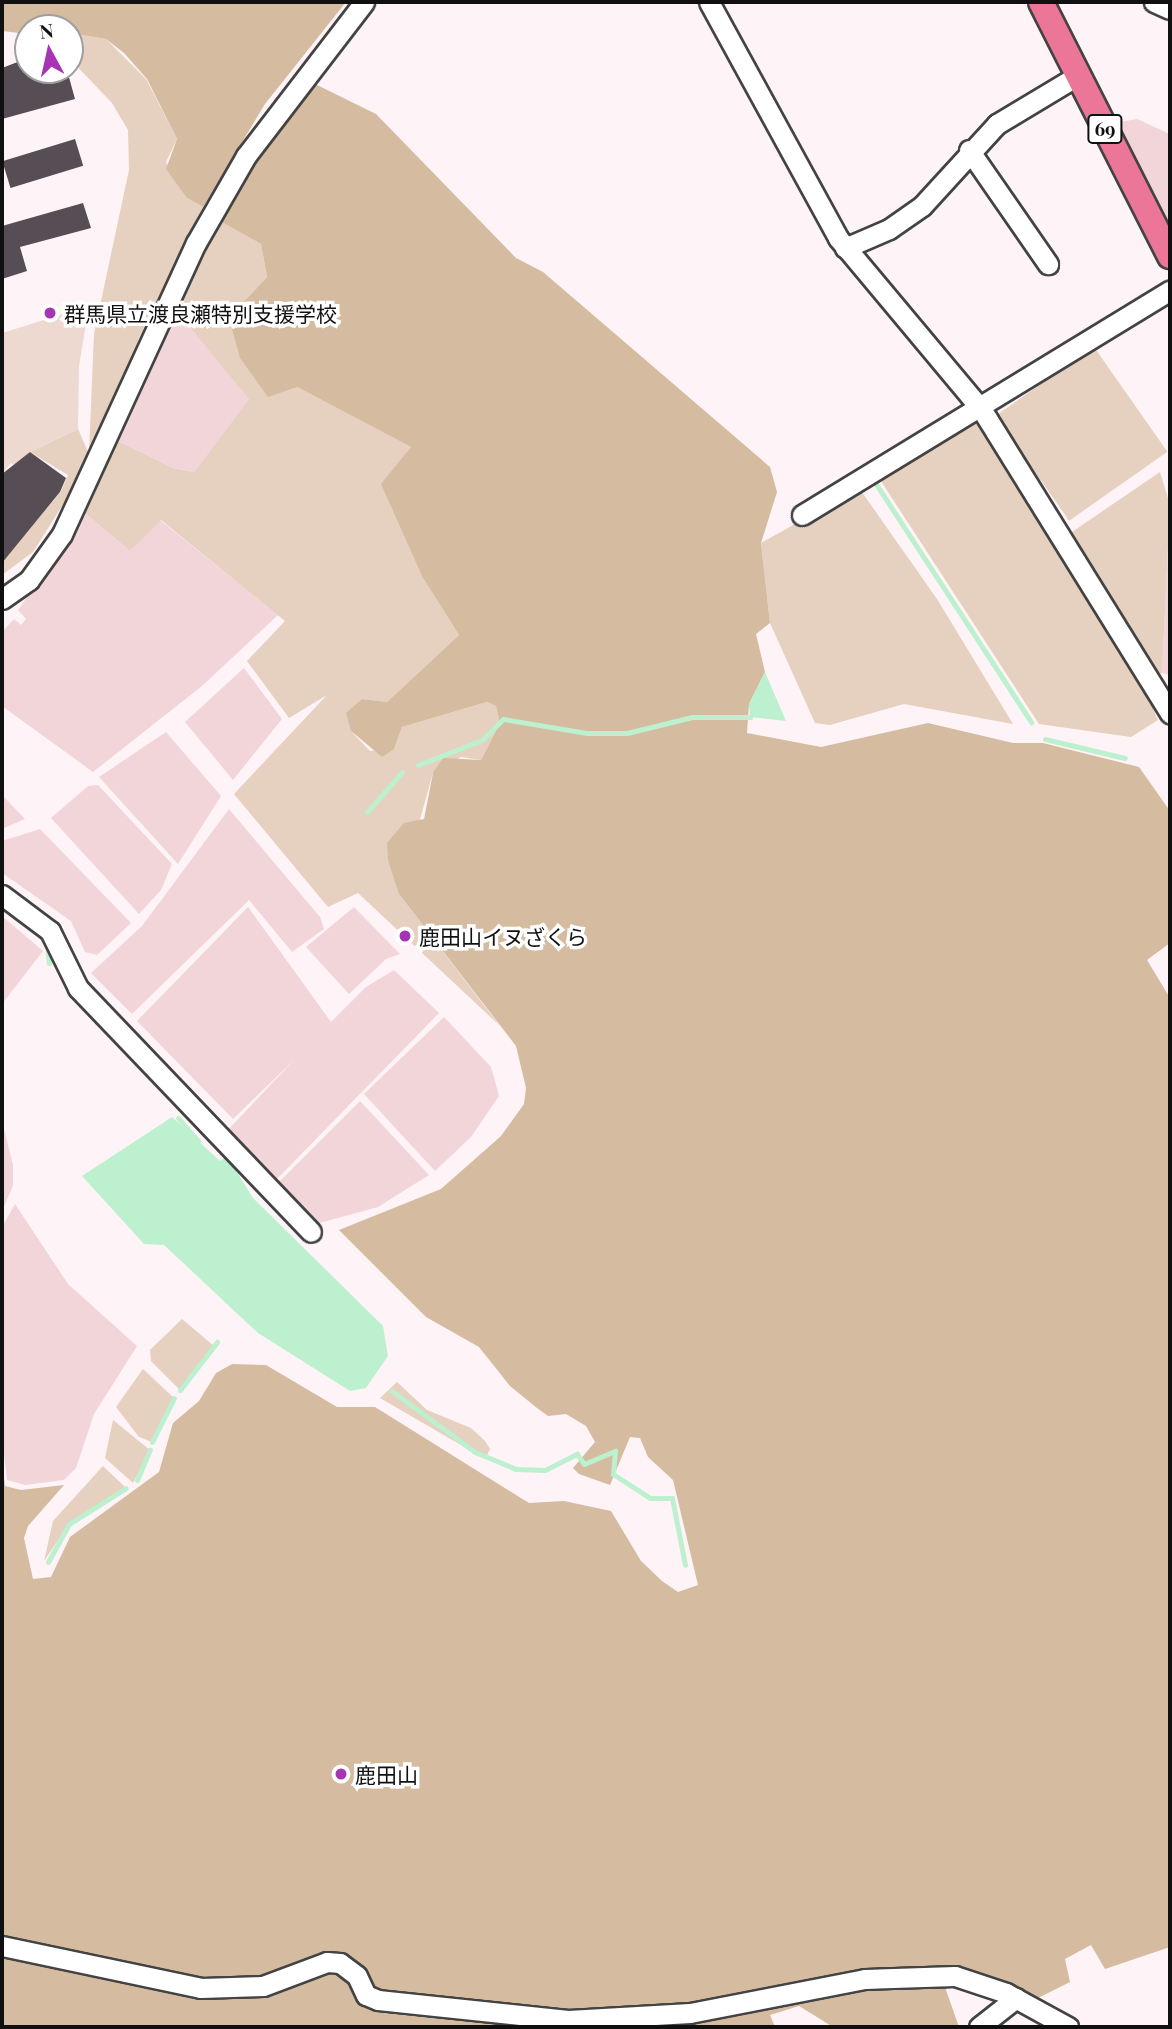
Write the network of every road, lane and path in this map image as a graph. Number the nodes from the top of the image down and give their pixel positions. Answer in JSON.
{"nodes":[{"id":1,"x":364,"y":2,"type":"edge"},
{"id":2,"x":709,"y":2,"type":"edge"},
{"id":3,"x":1041,"y":2,"type":"edge"},
{"id":4,"x":1154,"y":2,"type":"edge"},
{"id":5,"x":1170,"y":9,"type":"edge"},
{"id":6,"x":1077,"y":76,"type":"junction"},
{"id":7,"x":969,"y":150,"type":"junction"},
{"id":8,"x":845,"y":247,"type":"junction"},
{"id":9,"x":1170,"y":256,"type":"edge"},
{"id":10,"x":1048,"y":264,"type":"dead end"},
{"id":11,"x":1170,"y":290,"type":"edge"},
{"id":12,"x":978,"y":404,"type":"junction"},
{"id":13,"x":802,"y":515,"type":"dead end"},
{"id":14,"x":2,"y":599,"type":"edge"},
{"id":15,"x":1170,"y":713,"type":"edge"},
{"id":16,"x":2,"y":895,"type":"edge"},
{"id":17,"x":306,"y":1235,"type":"dead end"},
{"id":18,"x":2,"y":1946,"type":"edge"},
{"id":19,"x":1016,"y":1998,"type":"junction"},
{"id":20,"x":979,"y":2027,"type":"edge"},
{"id":21,"x":1069,"y":2027,"type":"edge"}],
"edges":[{"from":1,"to":14,"type":"street"},
{"from":2,"to":8,"type":"street"},
{"from":3,"to":6,"type":"main road","number":"69"},
{"from":4,"to":5,"type":"street"},
{"from":6,"to":7,"type":"street"},
{"from":6,"to":9,"type":"main road","number":"69"},
{"from":7,"to":8,"type":"street"},
{"from":7,"to":10,"type":"street"},
{"from":8,"to":12,"type":"street"},
{"from":11,"to":12,"type":"street"},
{"from":12,"to":13,"type":"street"},
{"from":12,"to":15,"type":"street"},
{"from":16,"to":17,"type":"street"},
{"from":18,"to":19,"type":"street"},
{"from":19,"to":20,"type":"street"},
{"from":19,"to":21,"type":"street"}]}
